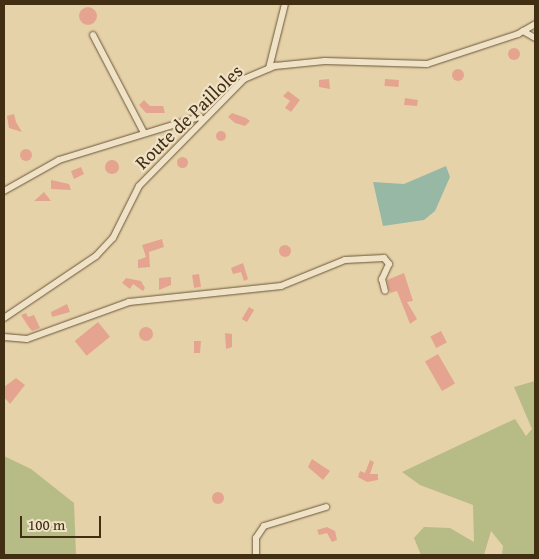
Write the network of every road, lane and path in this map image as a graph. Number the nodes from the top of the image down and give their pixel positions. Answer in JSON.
{"nodes":[{"id":1,"x":285,"y":4,"type":"edge"},
{"id":2,"x":535,"y":24,"type":"edge"},
{"id":3,"x":523,"y":31,"type":"junction"},
{"id":4,"x":93,"y":35,"type":"dead end"},
{"id":5,"x":535,"y":38,"type":"edge"},
{"id":6,"x":268,"y":68,"type":"junction"},
{"id":7,"x":203,"y":120,"type":"junction"},
{"id":8,"x":144,"y":133,"type":"junction"},
{"id":9,"x":4,"y":191,"type":"edge"},
{"id":10,"x":385,"y":292,"type":"dead end"},
{"id":11,"x":4,"y":318,"type":"edge"},
{"id":12,"x":4,"y":337,"type":"edge"},
{"id":13,"x":326,"y":508,"type":"dead end"},
{"id":14,"x":256,"y":555,"type":"edge"}],
"edges":[{"from":1,"to":6,"type":"street"},
{"from":2,"to":3,"type":"street","name":"Route de Pailloles"},
{"from":3,"to":5,"type":"street"},
{"from":3,"to":6,"type":"street","name":"Route de Pailloles"},
{"from":4,"to":8,"type":"street"},
{"from":6,"to":7,"type":"street","name":"Route de Pailloles"},
{"from":7,"to":8,"type":"street"},
{"from":7,"to":11,"type":"street","name":"Route de Pailloles"},
{"from":8,"to":9,"type":"street"},
{"from":10,"to":12,"type":"street"},
{"from":13,"to":14,"type":"street"}]}
